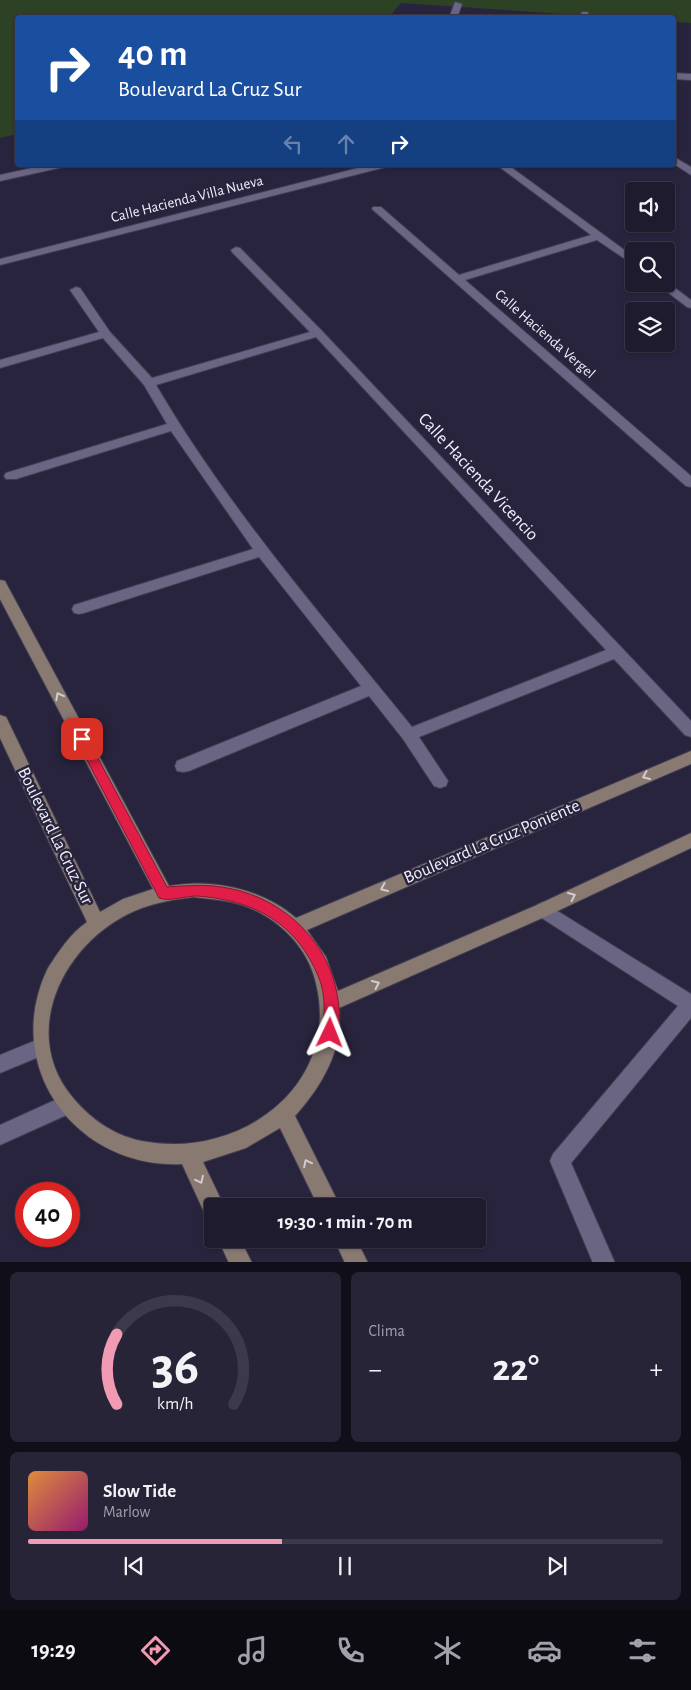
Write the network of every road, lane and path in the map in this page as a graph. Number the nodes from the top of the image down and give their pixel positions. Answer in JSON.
{"nodes":[{"id":1,"x":458,"y":4,"type":"dead end"},
{"id":2,"x":454,"y":15,"type":"edge"},
{"id":3,"x":676,"y":76,"type":"edge"},
{"id":4,"x":691,"y":77,"type":"edge"},
{"id":5,"x":676,"y":161,"type":"edge"},
{"id":6,"x":49,"y":167,"type":"edge"},
{"id":7,"x":374,"y":167,"type":"edge"},
{"id":8,"x":505,"y":167,"type":"edge"},
{"id":9,"x":691,"y":172,"type":"edge"},
{"id":10,"x":0,"y":178,"type":"edge"},
{"id":11,"x":377,"y":209,"type":"dead end"},
{"id":12,"x":600,"y":236,"type":"junction"},
{"id":13,"x":236,"y":250,"type":"dead end"},
{"id":14,"x":625,"y":255,"type":"edge"},
{"id":15,"x":0,"y":262,"type":"edge"},
{"id":16,"x":458,"y":278,"type":"junction"},
{"id":17,"x":76,"y":290,"type":"dead end"},
{"id":18,"x":674,"y":292,"type":"edge"},
{"id":19,"x":691,"y":305,"type":"edge"},
{"id":20,"x":318,"y":333,"type":"junction"},
{"id":21,"x":106,"y":334,"type":"junction"},
{"id":22,"x":0,"y":364,"type":"edge"},
{"id":23,"x":149,"y":383,"type":"junction"},
{"id":24,"x":174,"y":426,"type":"junction"},
{"id":25,"x":11,"y":476,"type":"dead end"},
{"id":26,"x":691,"y":483,"type":"edge"},
{"id":27,"x":262,"y":551,"type":"junction"},
{"id":28,"x":0,"y":584,"type":"edge"},
{"id":29,"x":79,"y":609,"type":"dead end"},
{"id":30,"x":616,"y":652,"type":"junction"},
{"id":31,"x":372,"y":688,"type":"junction"},
{"id":32,"x":0,"y":721,"type":"edge"},
{"id":33,"x":691,"y":731,"type":"edge"},
{"id":34,"x":410,"y":735,"type":"junction"},
{"id":35,"x":691,"y":757,"type":"edge"},
{"id":36,"x":182,"y":766,"type":"dead end"},
{"id":37,"x":440,"y":781,"type":"dead end"},
{"id":38,"x":691,"y":840,"type":"edge"},
{"id":39,"x":164,"y":894,"type":"junction"},
{"id":40,"x":543,"y":910,"type":"junction"},
{"id":41,"x":97,"y":924,"type":"junction"},
{"id":42,"x":294,"y":927,"type":"junction"},
{"id":43,"x":331,"y":1003,"type":"junction"},
{"id":44,"x":691,"y":1004,"type":"edge"},
{"id":45,"x":39,"y":1048,"type":"junction"},
{"id":46,"x":0,"y":1064,"type":"edge"},
{"id":47,"x":64,"y":1106,"type":"junction"},
{"id":48,"x":283,"y":1114,"type":"junction"},
{"id":49,"x":0,"y":1134,"type":"edge"},
{"id":50,"x":188,"y":1154,"type":"junction"},
{"id":51,"x":209,"y":1198,"type":"edge"},
{"id":52,"x":325,"y":1198,"type":"edge"},
{"id":53,"x":233,"y":1248,"type":"edge"},
{"id":54,"x":350,"y":1248,"type":"edge"},
{"id":55,"x":240,"y":1262,"type":"edge"},
{"id":56,"x":357,"y":1262,"type":"edge"},
{"id":57,"x":604,"y":1262,"type":"edge"}],
"edges":[{"from":1,"to":2,"type":"street"},
{"from":3,"to":4,"type":"street"},
{"from":5,"to":9,"type":"street"},
{"from":6,"to":10,"type":"street"},
{"from":7,"to":15,"type":"street","name":"Calle Hacienda Villa Nueva"},
{"from":8,"to":12,"type":"street"},
{"from":11,"to":16,"type":"street","name":"Calle Hacienda Vergel"},
{"from":12,"to":14,"type":"street"},
{"from":12,"to":16,"type":"street"},
{"from":13,"to":20,"type":"street","name":"Calle Hacienda Vicencio"},
{"from":16,"to":26,"type":"street","name":"Calle Hacienda Vergel"},
{"from":17,"to":21,"type":"street"},
{"from":18,"to":19,"type":"street"},
{"from":20,"to":23,"type":"street"},
{"from":20,"to":30,"type":"street","name":"Calle Hacienda Vicencio"},
{"from":21,"to":22,"type":"street"},
{"from":21,"to":23,"type":"street"},
{"from":23,"to":24,"type":"street"},
{"from":24,"to":25,"type":"street"},
{"from":24,"to":27,"type":"street"},
{"from":27,"to":29,"type":"street"},
{"from":27,"to":31,"type":"street"},
{"from":39,"to":28,"type":"street","one_way":true},
{"from":30,"to":33,"type":"street","name":"Calle Hacienda Vicencio"},
{"from":30,"to":34,"type":"street"},
{"from":31,"to":34,"type":"street"},
{"from":31,"to":36,"type":"street"},
{"from":32,"to":41,"type":"street","name":"Boulevard La Cruz Sur"},
{"from":34,"to":37,"type":"street"},
{"from":35,"to":42,"type":"street","name":"Boulevard La Cruz Poniente","one_way":true},
{"from":40,"to":38,"type":"street","one_way":true},
{"from":39,"to":41,"type":"street"},
{"from":39,"to":42,"type":"street"},
{"from":43,"to":40,"type":"street","one_way":true},
{"from":40,"to":44,"type":"street"},
{"from":41,"to":45,"type":"street"},
{"from":42,"to":43,"type":"street"},
{"from":43,"to":48,"type":"street"},
{"from":44,"to":57,"type":"street"},
{"from":45,"to":46,"type":"street"},
{"from":45,"to":47,"type":"street"},
{"from":47,"to":49,"type":"street"},
{"from":47,"to":50,"type":"street"},
{"from":48,"to":50,"type":"street"},
{"from":52,"to":48,"type":"street","one_way":true},
{"from":50,"to":51,"type":"street","one_way":true},
{"from":53,"to":55,"type":"street"},
{"from":54,"to":56,"type":"street"}]}
